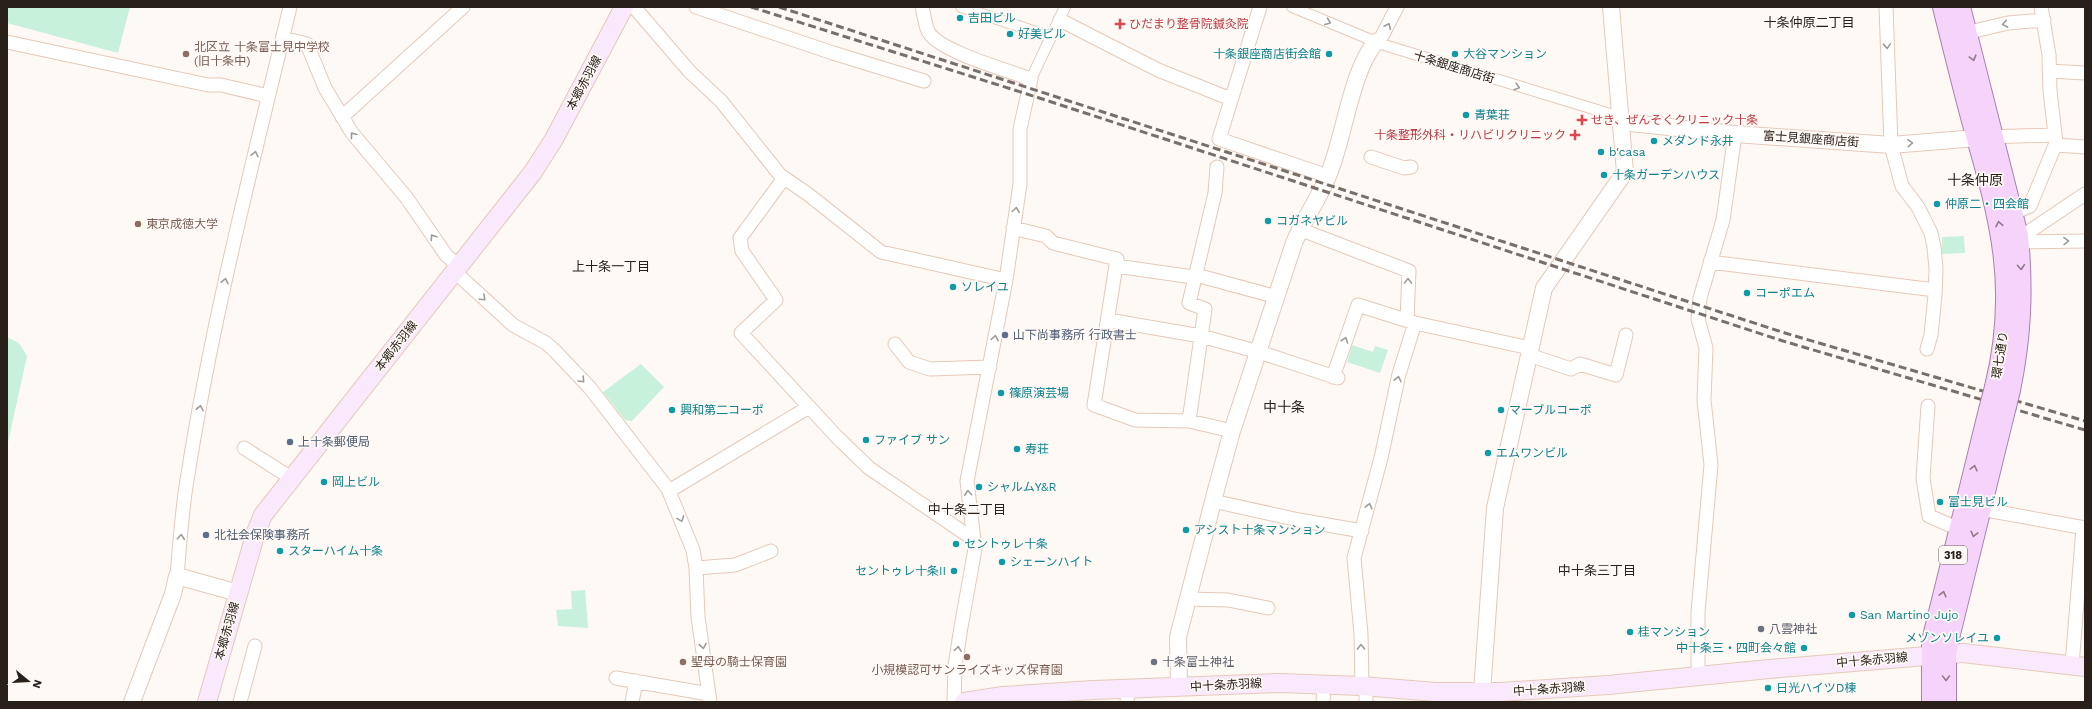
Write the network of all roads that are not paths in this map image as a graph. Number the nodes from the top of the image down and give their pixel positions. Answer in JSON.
{"nodes":[{"id":1,"x":290,"y":7,"type":"edge"},
{"id":2,"x":463,"y":7,"type":"edge"},
{"id":3,"x":624,"y":7,"type":"edge"},
{"id":4,"x":634,"y":7,"type":"edge"},
{"id":5,"x":696,"y":7,"type":"edge"},
{"id":6,"x":922,"y":7,"type":"edge"},
{"id":7,"x":961,"y":7,"type":"edge"},
{"id":8,"x":1065,"y":7,"type":"edge"},
{"id":9,"x":1260,"y":7,"type":"edge"},
{"id":10,"x":1292,"y":7,"type":"edge"},
{"id":11,"x":1397,"y":7,"type":"edge"},
{"id":12,"x":1611,"y":7,"type":"edge"},
{"id":13,"x":1886,"y":7,"type":"edge"},
{"id":14,"x":1943,"y":7,"type":"edge"},
{"id":15,"x":1960,"y":7,"type":"edge"},
{"id":16,"x":2041,"y":7,"type":"edge"},
{"id":17,"x":1060,"y":20,"type":"junction"},
{"id":18,"x":2044,"y":20,"type":"junction"},
{"id":19,"x":1966,"y":33,"type":"junction"},
{"id":20,"x":1051,"y":37,"type":"junction"},
{"id":21,"x":283,"y":38,"type":"junction"},
{"id":22,"x":7,"y":42,"type":"edge"},
{"id":23,"x":1376,"y":42,"type":"junction"},
{"id":24,"x":2049,"y":71,"type":"junction"},
{"id":25,"x":2085,"y":73,"type":"edge"},
{"id":26,"x":1031,"y":79,"type":"junction"},
{"id":27,"x":924,"y":81,"type":"dead end"},
{"id":28,"x":268,"y":96,"type":"junction"},
{"id":29,"x":1231,"y":99,"type":"junction"},
{"id":30,"x":342,"y":118,"type":"junction"},
{"id":31,"x":1620,"y":120,"type":"junction"},
{"id":32,"x":1735,"y":134,"type":"junction"},
{"id":33,"x":1986,"y":137,"type":"junction"},
{"id":34,"x":2055,"y":140,"type":"junction"},
{"id":35,"x":1891,"y":144,"type":"junction"},
{"id":36,"x":2085,"y":147,"type":"edge"},
{"id":37,"x":1371,"y":157,"type":"dead end"},
{"id":38,"x":1217,"y":167,"type":"dead end"},
{"id":39,"x":1411,"y":167,"type":"dead end"},
{"id":40,"x":1328,"y":176,"type":"junction"},
{"id":41,"x":784,"y":178,"type":"junction"},
{"id":42,"x":2085,"y":194,"type":"edge"},
{"id":43,"x":2013,"y":213,"type":"junction"},
{"id":44,"x":1013,"y":228,"type":"junction"},
{"id":45,"x":1299,"y":229,"type":"junction"},
{"id":46,"x":2019,"y":241,"type":"junction"},
{"id":47,"x":2085,"y":241,"type":"edge"},
{"id":48,"x":1710,"y":262,"type":"junction"},
{"id":49,"x":1116,"y":266,"type":"junction"},
{"id":50,"x":456,"y":269,"type":"junction"},
{"id":51,"x":1196,"y":276,"type":"junction"},
{"id":52,"x":1006,"y":280,"type":"junction"},
{"id":53,"x":1935,"y":290,"type":"junction"},
{"id":54,"x":1277,"y":297,"type":"junction"},
{"id":55,"x":1108,"y":320,"type":"junction"},
{"id":56,"x":1411,"y":322,"type":"junction"},
{"id":57,"x":1626,"y":335,"type":"dead end"},
{"id":58,"x":1201,"y":336,"type":"junction"},
{"id":59,"x":895,"y":344,"type":"dead end"},
{"id":60,"x":1927,"y":349,"type":"dead end"},
{"id":61,"x":1529,"y":351,"type":"junction"},
{"id":62,"x":1259,"y":352,"type":"junction"},
{"id":63,"x":990,"y":367,"type":"junction"},
{"id":64,"x":2002,"y":389,"type":"junction"},
{"id":65,"x":1928,"y":406,"type":"dead end"},
{"id":66,"x":809,"y":407,"type":"junction"},
{"id":67,"x":1996,"y":412,"type":"junction"},
{"id":68,"x":1189,"y":421,"type":"junction"},
{"id":69,"x":1232,"y":431,"type":"junction"},
{"id":70,"x":244,"y":448,"type":"dead end"},
{"id":71,"x":291,"y":478,"type":"junction"},
{"id":72,"x":670,"y":491,"type":"junction"},
{"id":73,"x":1213,"y":501,"type":"junction"},
{"id":74,"x":1980,"y":509,"type":"junction"},
{"id":75,"x":2084,"y":528,"type":"edge"},
{"id":76,"x":1959,"y":529,"type":"junction"},
{"id":77,"x":1362,"y":531,"type":"junction"},
{"id":78,"x":973,"y":539,"type":"junction"},
{"id":79,"x":772,"y":551,"type":"dead end"},
{"id":80,"x":696,"y":568,"type":"junction"},
{"id":81,"x":177,"y":576,"type":"junction"},
{"id":82,"x":238,"y":593,"type":"junction"},
{"id":83,"x":1188,"y":599,"type":"junction"},
{"id":84,"x":1268,"y":608,"type":"dead end"},
{"id":85,"x":255,"y":646,"type":"dead end"},
{"id":86,"x":1938,"y":655,"type":"junction"},
{"id":87,"x":2078,"y":666,"type":"edge"},
{"id":88,"x":1698,"y":676,"type":"junction"},
{"id":89,"x":616,"y":678,"type":"dead end"},
{"id":90,"x":636,"y":681,"type":"junction"},
{"id":91,"x":1324,"y":684,"type":"junction"},
{"id":92,"x":1179,"y":687,"type":"junction"},
{"id":93,"x":1365,"y":692,"type":"edge"},
{"id":94,"x":1482,"y":692,"type":"junction"},
{"id":95,"x":1128,"y":696,"type":"edge"},
{"id":96,"x":1436,"y":697,"type":"edge"},
{"id":97,"x":1509,"y":697,"type":"edge"},
{"id":98,"x":709,"y":698,"type":"edge"},
{"id":99,"x":132,"y":702,"type":"edge"},
{"id":100,"x":207,"y":702,"type":"edge"},
{"id":101,"x":240,"y":702,"type":"edge"},
{"id":102,"x":632,"y":702,"type":"edge"},
{"id":103,"x":954,"y":702,"type":"edge"},
{"id":104,"x":964,"y":702,"type":"edge"},
{"id":105,"x":1323,"y":702,"type":"edge"},
{"id":106,"x":1932,"y":702,"type":"edge"},
{"id":107,"x":1946,"y":702,"type":"edge"}],
"edges":[{"from":1,"to":21,"type":"street"},
{"from":2,"to":30,"type":"street"},
{"from":3,"to":50,"type":"main road","name":"本郷赤羽線"},
{"from":4,"to":41,"type":"street"},
{"from":5,"to":27,"type":"street"},
{"from":6,"to":26,"type":"street"},
{"from":7,"to":20,"type":"street"},
{"from":8,"to":17,"type":"street"},
{"from":9,"to":29,"type":"street"},
{"from":10,"to":23,"type":"street","name":"十条銀座商店街","one_way":true},
{"from":23,"to":11,"type":"street","one_way":true},
{"from":12,"to":31,"type":"street"},
{"from":13,"to":35,"type":"street","one_way":true},
{"from":14,"to":33,"type":"main road","name":"環七通り","number":"318"},
{"from":15,"to":19,"type":"main road","name":"環七通り","number":"318"},
{"from":16,"to":18,"type":"street"},
{"from":17,"to":20,"type":"street"},
{"from":17,"to":29,"type":"street"},
{"from":18,"to":19,"type":"street","one_way":true},
{"from":18,"to":24,"type":"street"},
{"from":19,"to":33,"type":"main road","name":"環七通り","number":"318","one_way":true},
{"from":20,"to":26,"type":"street"},
{"from":21,"to":28,"type":"street"},
{"from":21,"to":30,"type":"street"},
{"from":22,"to":28,"type":"street"},
{"from":23,"to":31,"type":"street","name":"十条銀座商店街","one_way":true},
{"from":23,"to":40,"type":"street"},
{"from":24,"to":25,"type":"street"},
{"from":24,"to":34,"type":"street"},
{"from":44,"to":26,"type":"street","one_way":true},
{"from":81,"to":28,"type":"street","one_way":true},
{"from":29,"to":40,"type":"street"},
{"from":50,"to":30,"type":"street","one_way":true},
{"from":31,"to":32,"type":"street","name":"富士見銀座商店街"},
{"from":31,"to":61,"type":"street"},
{"from":32,"to":35,"type":"street","name":"富士見銀座商店街"},
{"from":32,"to":48,"type":"street"},
{"from":33,"to":34,"type":"street"},
{"from":35,"to":33,"type":"street","name":"富士見銀座商店街","one_way":true},
{"from":33,"to":43,"type":"main road","name":"環七通り","number":"318"},
{"from":64,"to":33,"type":"main road","name":"環七通り","number":"318","one_way":true},
{"from":34,"to":36,"type":"street"},
{"from":34,"to":43,"type":"street"},
{"from":35,"to":53,"type":"street"},
{"from":37,"to":39,"type":"street"},
{"from":38,"to":51,"type":"street"},
{"from":40,"to":45,"type":"street"},
{"from":41,"to":52,"type":"street"},
{"from":41,"to":66,"type":"street"},
{"from":42,"to":46,"type":"street"},
{"from":43,"to":46,"type":"main road","name":"環七通り","number":"318"},
{"from":44,"to":49,"type":"street"},
{"from":44,"to":52,"type":"street"},
{"from":45,"to":54,"type":"street"},
{"from":56,"to":45,"type":"street","one_way":true},
{"from":46,"to":47,"type":"street","one_way":true},
{"from":46,"to":64,"type":"main road","name":"環七通り","number":"318","one_way":true},
{"from":48,"to":53,"type":"street"},
{"from":48,"to":88,"type":"street"},
{"from":49,"to":51,"type":"street"},
{"from":49,"to":55,"type":"street"},
{"from":50,"to":71,"type":"main road","name":"本郷赤羽線"},
{"from":50,"to":72,"type":"street","one_way":true},
{"from":51,"to":54,"type":"street"},
{"from":51,"to":58,"type":"street"},
{"from":63,"to":52,"type":"street","one_way":true},
{"from":53,"to":60,"type":"street"},
{"from":54,"to":62,"type":"street"},
{"from":55,"to":58,"type":"street"},
{"from":55,"to":68,"type":"street"},
{"from":56,"to":61,"type":"street"},
{"from":62,"to":56,"type":"street","one_way":true},
{"from":77,"to":56,"type":"street","one_way":true},
{"from":57,"to":61,"type":"street"},
{"from":58,"to":62,"type":"street"},
{"from":58,"to":68,"type":"street"},
{"from":59,"to":63,"type":"street"},
{"from":61,"to":94,"type":"street"},
{"from":62,"to":69,"type":"street"},
{"from":78,"to":63,"type":"street","one_way":true},
{"from":64,"to":67,"type":"main road","name":"環七通り","number":"318","bridge":true},
{"from":65,"to":76,"type":"street"},
{"from":66,"to":72,"type":"street"},
{"from":66,"to":78,"type":"street"},
{"from":67,"to":74,"type":"main road","name":"環七通り","number":"318"},
{"from":76,"to":67,"type":"main road","name":"環七通り","number":"318","one_way":true},
{"from":68,"to":69,"type":"street"},
{"from":69,"to":73,"type":"street"},
{"from":70,"to":71,"type":"street"},
{"from":71,"to":82,"type":"main road","name":"本郷赤羽線"},
{"from":72,"to":80,"type":"street","one_way":true},
{"from":73,"to":77,"type":"street"},
{"from":73,"to":83,"type":"street"},
{"from":74,"to":75,"type":"street"},
{"from":74,"to":86,"type":"main road","name":"環七通り","number":"318","one_way":true},
{"from":75,"to":87,"type":"street"},
{"from":86,"to":76,"type":"main road","name":"環七通り","number":"318","one_way":true},
{"from":93,"to":77,"type":"street","one_way":true},
{"from":103,"to":78,"type":"street","one_way":true},
{"from":79,"to":80,"type":"street"},
{"from":80,"to":98,"type":"street","one_way":true},
{"from":81,"to":82,"type":"street"},
{"from":81,"to":99,"type":"street"},
{"from":82,"to":100,"type":"main road","name":"本郷赤羽線"},
{"from":83,"to":84,"type":"street"},
{"from":83,"to":92,"type":"street"},
{"from":85,"to":101,"type":"street"},
{"from":86,"to":87,"type":"main road","name":"中十条赤羽線"},
{"from":86,"to":88,"type":"main road","name":"中十条赤羽線"},
{"from":86,"to":106,"type":"main road","name":"環七通り","number":"318"},
{"from":86,"to":107,"type":"main road","name":"環七通り","number":"318","one_way":true},
{"from":88,"to":97,"type":"main road","name":"中十条赤羽線"},
{"from":89,"to":90,"type":"street"},
{"from":90,"to":98,"type":"street"},
{"from":90,"to":102,"type":"street"},
{"from":91,"to":92,"type":"main road","name":"中十条赤羽線"},
{"from":91,"to":93,"type":"main road","name":"中十条赤羽線"},
{"from":91,"to":105,"type":"street"},
{"from":92,"to":95,"type":"main road","name":"中十条赤羽線"},
{"from":93,"to":96,"type":"main road","name":"中十条赤羽線"},
{"from":94,"to":96,"type":"main road","name":"中十条赤羽線"},
{"from":94,"to":97,"type":"main road","name":"中十条赤羽線"},
{"from":95,"to":104,"type":"main road","name":"中十条赤羽線"}]}
